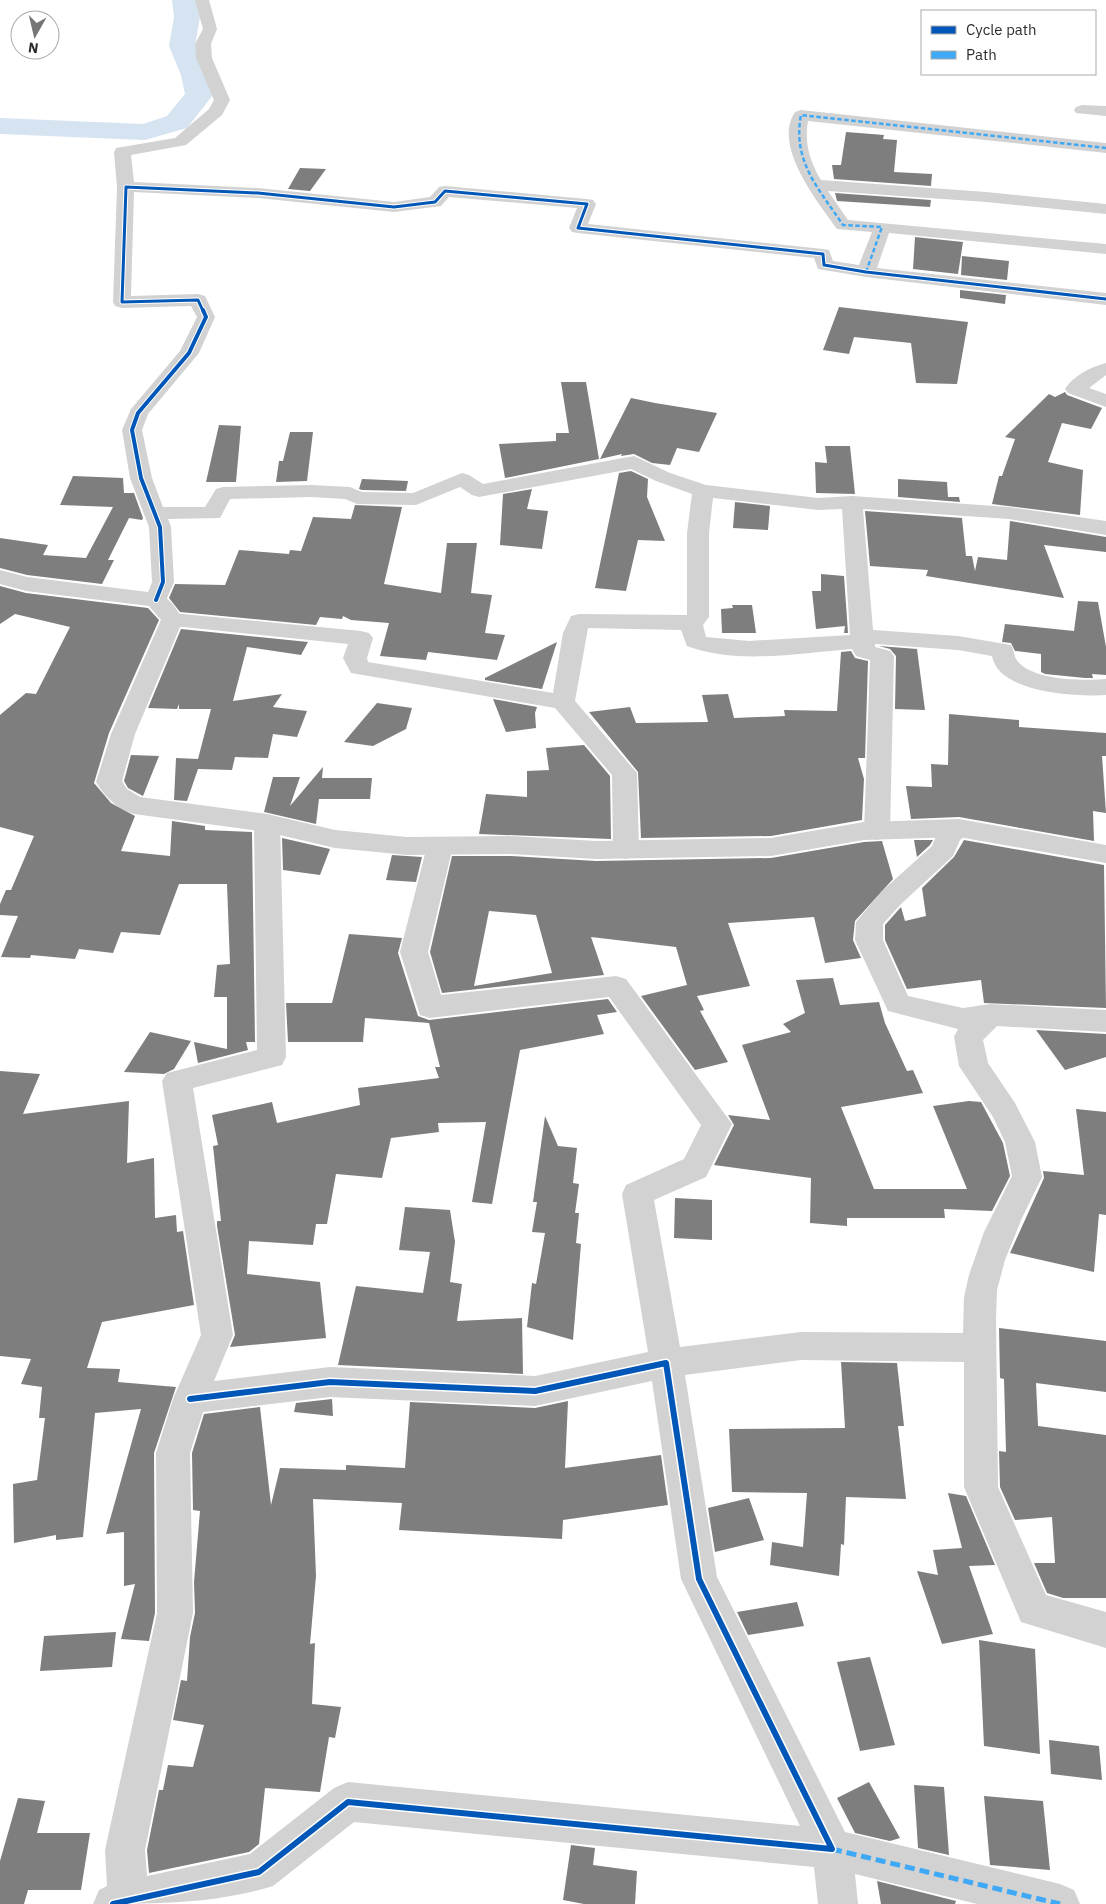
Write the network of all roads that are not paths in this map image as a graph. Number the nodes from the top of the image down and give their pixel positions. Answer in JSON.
{"nodes":[{"id":1,"x":202,"y":0,"type":"edge"},
{"id":2,"x":1082,"y":110,"type":"dead end"},
{"id":3,"x":1106,"y":111,"type":"edge"},
{"id":4,"x":1106,"y":148,"type":"edge"},
{"id":5,"x":815,"y":185,"type":"junction"},
{"id":6,"x":126,"y":187,"type":"junction"},
{"id":7,"x":1106,"y":209,"type":"edge"},
{"id":8,"x":882,"y":227,"type":"junction"},
{"id":9,"x":1106,"y":250,"type":"edge"},
{"id":10,"x":866,"y":272,"type":"junction"},
{"id":11,"x":1106,"y":299,"type":"edge"},
{"id":12,"x":1106,"y":369,"type":"edge"},
{"id":13,"x":1106,"y":401,"type":"edge"},
{"id":14,"x":703,"y":491,"type":"junction"},
{"id":15,"x":852,"y":502,"type":"junction"},
{"id":16,"x":154,"y":513,"type":"junction"},
{"id":17,"x":1106,"y":528,"type":"edge"},
{"id":18,"x":0,"y":577,"type":"edge"},
{"id":19,"x":156,"y":600,"type":"junction"},
{"id":20,"x":172,"y":620,"type":"junction"},
{"id":21,"x":691,"y":623,"type":"junction"},
{"id":22,"x":862,"y":638,"type":"junction"},
{"id":23,"x":1106,"y":687,"type":"edge"},
{"id":24,"x":563,"y":702,"type":"junction"},
{"id":25,"x":267,"y":824,"type":"junction"},
{"id":26,"x":959,"y":828,"type":"junction"},
{"id":27,"x":877,"y":831,"type":"junction"},
{"id":28,"x":440,"y":846,"type":"junction"},
{"id":29,"x":626,"y":850,"type":"junction"},
{"id":30,"x":1106,"y":854,"type":"edge"},
{"id":31,"x":990,"y":1015,"type":"junction"},
{"id":32,"x":1106,"y":1022,"type":"edge"},
{"id":33,"x":980,"y":1348,"type":"junction"},
{"id":34,"x":666,"y":1363,"type":"junction"},
{"id":35,"x":190,"y":1399,"type":"junction"},
{"id":36,"x":1106,"y":1630,"type":"edge"},
{"id":37,"x":832,"y":1849,"type":"junction"},
{"id":38,"x":123,"y":1903,"type":"edge"},
{"id":39,"x":838,"y":1904,"type":"edge"},
{"id":40,"x":1060,"y":1904,"type":"edge"}],
"edges":[{"from":1,"to":6,"type":"street"},
{"from":2,"to":3,"type":"street"},
{"from":4,"to":5,"type":"street"},
{"from":5,"to":7,"type":"street"},
{"from":5,"to":8,"type":"street"},
{"from":6,"to":10,"type":"street"},
{"from":6,"to":16,"type":"street"},
{"from":8,"to":9,"type":"street"},
{"from":8,"to":10,"type":"street"},
{"from":10,"to":11,"type":"street"},
{"from":12,"to":13,"type":"street"},
{"from":14,"to":15,"type":"street"},
{"from":14,"to":16,"type":"street"},
{"from":14,"to":21,"type":"street"},
{"from":15,"to":17,"type":"street"},
{"from":15,"to":22,"type":"street"},
{"from":16,"to":19,"type":"street"},
{"from":18,"to":19,"type":"street"},
{"from":19,"to":20,"type":"street"},
{"from":20,"to":24,"type":"street"},
{"from":20,"to":25,"type":"street"},
{"from":21,"to":22,"type":"street"},
{"from":21,"to":24,"type":"street"},
{"from":22,"to":23,"type":"street"},
{"from":22,"to":27,"type":"street"},
{"from":24,"to":29,"type":"street"},
{"from":25,"to":28,"type":"street"},
{"from":25,"to":35,"type":"street"},
{"from":26,"to":27,"type":"street"},
{"from":26,"to":30,"type":"street"},
{"from":26,"to":31,"type":"street"},
{"from":27,"to":29,"type":"street"},
{"from":28,"to":29,"type":"street"},
{"from":28,"to":34,"type":"street"},
{"from":31,"to":32,"type":"street"},
{"from":31,"to":33,"type":"street"},
{"from":33,"to":34,"type":"street"},
{"from":33,"to":36,"type":"street"},
{"from":34,"to":35,"type":"street"},
{"from":34,"to":37,"type":"street"},
{"from":35,"to":38,"type":"street"},
{"from":37,"to":38,"type":"street"},
{"from":37,"to":39,"type":"street"},
{"from":37,"to":40,"type":"street"}]}
